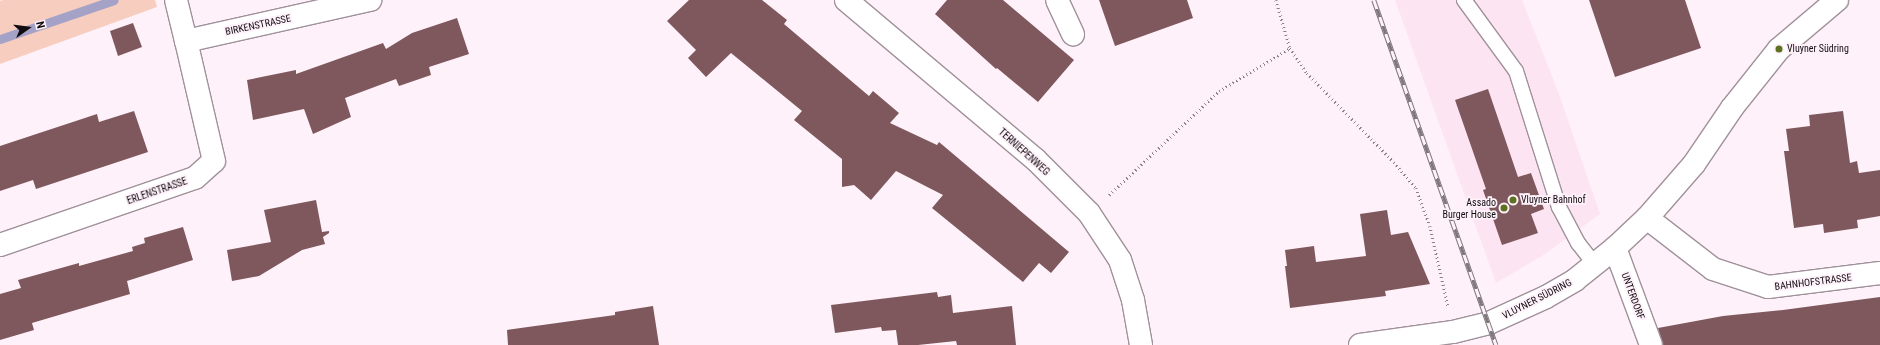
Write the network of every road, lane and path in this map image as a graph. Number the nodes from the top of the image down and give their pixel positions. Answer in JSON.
{"nodes":[{"id":1,"x":176,"y":0,"type":"edge"},
{"id":2,"x":370,"y":0,"type":"edge"},
{"id":3,"x":846,"y":0,"type":"edge"},
{"id":4,"x":1057,"y":0,"type":"edge"},
{"id":5,"x":1276,"y":0,"type":"edge"},
{"id":6,"x":1464,"y":0,"type":"edge"},
{"id":7,"x":1837,"y":0,"type":"edge"},
{"id":8,"x":1073,"y":34,"type":"dead end"},
{"id":9,"x":186,"y":41,"type":"junction"},
{"id":10,"x":1290,"y":48,"type":"junction"},
{"id":11,"x":1089,"y":213,"type":"junction"},
{"id":12,"x":1647,"y":218,"type":"junction"},
{"id":13,"x":0,"y":245,"type":"edge"},
{"id":14,"x":1615,"y":248,"type":"junction"},
{"id":15,"x":1595,"y":264,"type":"junction"},
{"id":16,"x":1880,"y":273,"type":"edge"},
{"id":17,"x":1453,"y":332,"type":"junction"},
{"id":18,"x":1141,"y":345,"type":"edge"},
{"id":19,"x":1360,"y":345,"type":"edge"},
{"id":20,"x":1651,"y":345,"type":"edge"}],
"edges":[{"from":1,"to":9,"type":"street"},
{"from":2,"to":9,"type":"street","name":"BIRKENSTRASSE"},
{"from":3,"to":11,"type":"street","name":"TERNIEPENWEG"},
{"from":4,"to":8,"type":"street"},
{"from":5,"to":10,"type":"path"},
{"from":6,"to":15,"type":"lane"},
{"from":7,"to":12,"type":"street","name":"VLUYNER SÜDRING"},
{"from":9,"to":13,"type":"street","name":"ERLENSTRASSE"},
{"from":10,"to":11,"type":"path"},
{"from":10,"to":17,"type":"path"},
{"from":11,"to":18,"type":"street","name":"TERNIEPENWEG"},
{"from":12,"to":14,"type":"street","name":"VLUYNER SÜDRING"},
{"from":12,"to":16,"type":"street","name":"BAHNHOFSTRASSE"},
{"from":14,"to":15,"type":"street","name":"VLUYNER SÜDRING"},
{"from":14,"to":20,"type":"street","name":"UNTERDORF"},
{"from":15,"to":17,"type":"street","name":"VLUYNER SÜDRING"},
{"from":17,"to":19,"type":"street","name":"VLUYNER SÜDRING"}]}
